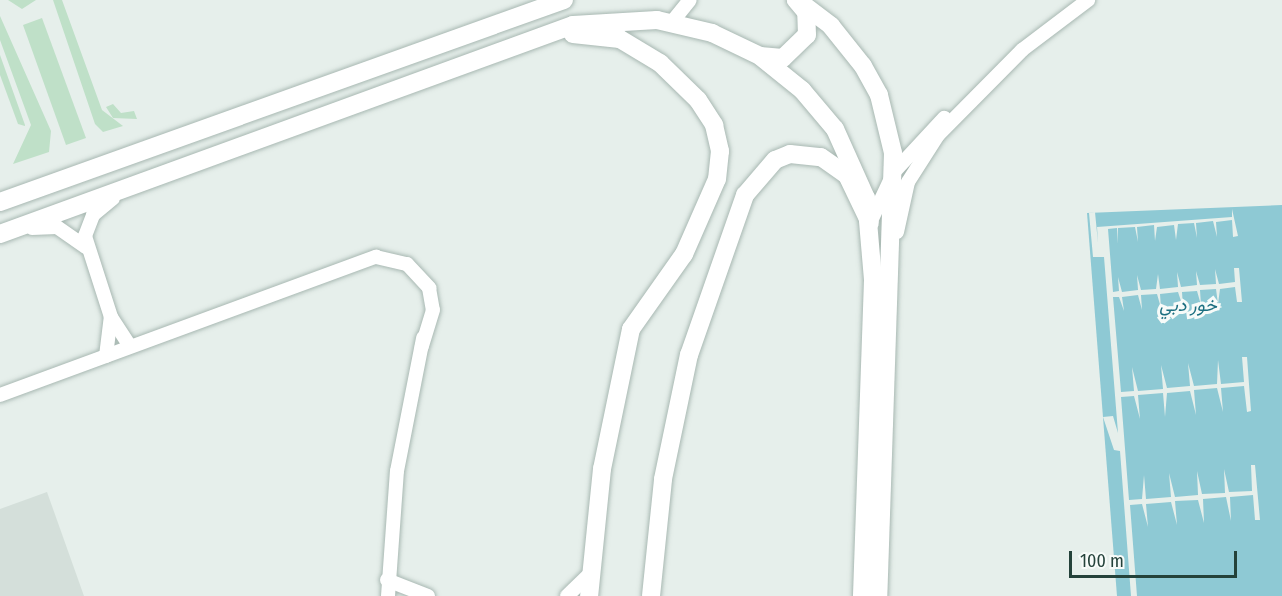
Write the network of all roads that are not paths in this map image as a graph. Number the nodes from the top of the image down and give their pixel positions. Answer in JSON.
{"nodes":[{"id":1,"x":564,"y":0,"type":"edge"},
{"id":2,"x":690,"y":0,"type":"edge"},
{"id":3,"x":1088,"y":0,"type":"edge"},
{"id":4,"x":798,"y":1,"type":"edge"},
{"id":5,"x":672,"y":22,"type":"junction"},
{"id":6,"x":541,"y":37,"type":"junction"},
{"id":7,"x":760,"y":56,"type":"junction"},
{"id":8,"x":969,"y":99,"type":"junction"},
{"id":9,"x":894,"y":172,"type":"junction"},
{"id":10,"x":149,"y":179,"type":"junction"},
{"id":11,"x":0,"y":202,"type":"edge"},
{"id":12,"x":870,"y":223,"type":"junction"},
{"id":13,"x":0,"y":235,"type":"edge"},
{"id":14,"x":86,"y":247,"type":"junction"},
{"id":15,"x":894,"y":252,"type":"junction"},
{"id":16,"x":111,"y":317,"type":"junction"},
{"id":17,"x":129,"y":346,"type":"junction"},
{"id":18,"x":106,"y":356,"type":"junction"},
{"id":19,"x":0,"y":395,"type":"edge"},
{"id":20,"x":590,"y":574,"type":"junction"},
{"id":21,"x":387,"y":580,"type":"junction"},
{"id":22,"x":388,"y":596,"type":"edge"},
{"id":23,"x":428,"y":596,"type":"edge"},
{"id":24,"x":567,"y":596,"type":"edge"},
{"id":25,"x":589,"y":596,"type":"edge"},
{"id":26,"x":651,"y":596,"type":"edge"},
{"id":27,"x":862,"y":596,"type":"edge"},
{"id":28,"x":878,"y":596,"type":"edge"}],
"edges":[{"from":1,"to":11,"type":"main road"},
{"from":2,"to":5,"type":"street"},
{"from":3,"to":8,"type":"street"},
{"from":4,"to":7,"type":"main road"},
{"from":4,"to":9,"type":"main road"},
{"from":5,"to":6,"type":"main road"},
{"from":5,"to":7,"type":"main road"},
{"from":6,"to":10,"type":"main road"},
{"from":6,"to":20,"type":"main road"},
{"from":7,"to":12,"type":"main road"},
{"from":8,"to":9,"type":"street"},
{"from":8,"to":15,"type":"street"},
{"from":9,"to":12,"type":"street"},
{"from":9,"to":15,"type":"main road"},
{"from":10,"to":13,"type":"main road"},
{"from":10,"to":14,"type":"street"},
{"from":12,"to":26,"type":"main road"},
{"from":12,"to":27,"type":"main road"},
{"from":13,"to":14,"type":"street"},
{"from":14,"to":16,"type":"street"},
{"from":15,"to":28,"type":"main road"},
{"from":16,"to":17,"type":"street"},
{"from":16,"to":18,"type":"street"},
{"from":17,"to":18,"type":"street"},
{"from":17,"to":21,"type":"street"},
{"from":18,"to":19,"type":"street"},
{"from":20,"to":24,"type":"street"},
{"from":20,"to":25,"type":"main road"},
{"from":21,"to":22,"type":"street"},
{"from":21,"to":23,"type":"street"}]}
